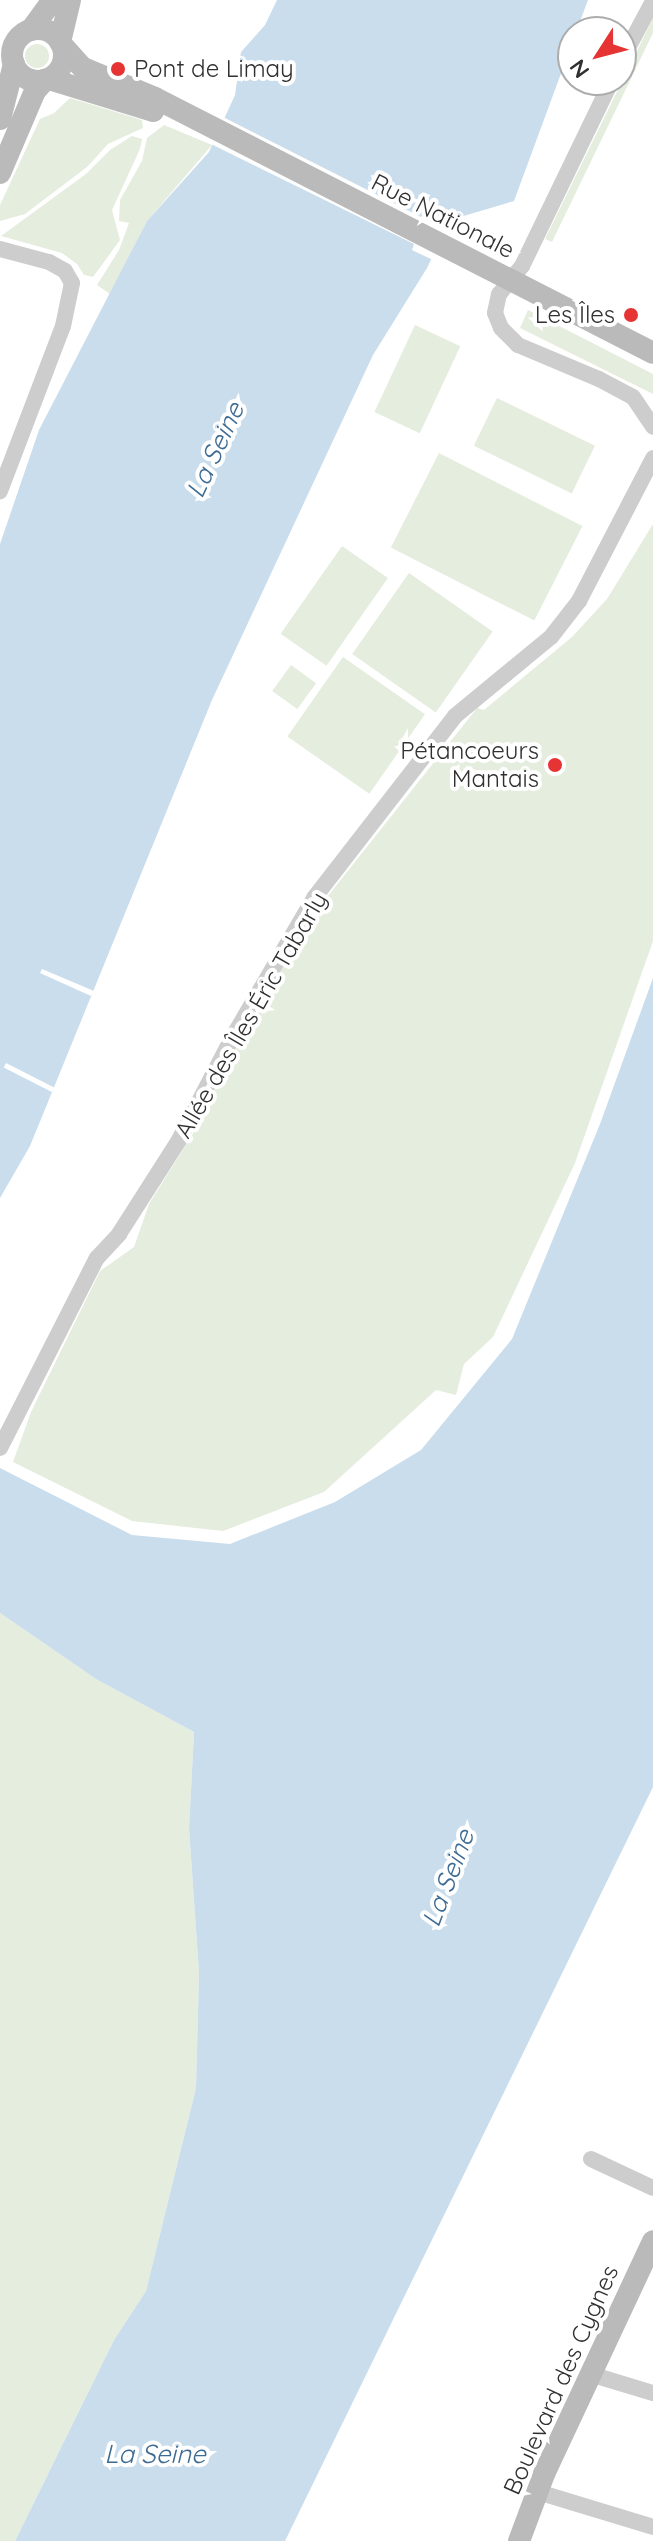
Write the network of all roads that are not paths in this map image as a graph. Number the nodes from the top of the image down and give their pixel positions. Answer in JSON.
{"nodes":[{"id":1,"x":53,"y":0,"type":"edge"},
{"id":2,"x":70,"y":0,"type":"edge"},
{"id":3,"x":653,"y":1,"type":"edge"},
{"id":4,"x":0,"y":28,"type":"edge"},
{"id":5,"x":29,"y":31,"type":"junction"},
{"id":6,"x":637,"y":31,"type":"edge"},
{"id":7,"x":62,"y":44,"type":"junction"},
{"id":8,"x":9,"y":58,"type":"edge"},
{"id":9,"x":47,"y":79,"type":"junction"},
{"id":10,"x":604,"y":96,"type":"edge"},
{"id":11,"x":0,"y":119,"type":"edge"},
{"id":12,"x":208,"y":127,"type":"junction"},
{"id":13,"x":0,"y":173,"type":"edge"},
{"id":14,"x":0,"y":249,"type":"edge"},
{"id":15,"x":512,"y":280,"type":"junction"},
{"id":16,"x":653,"y":353,"type":"edge"},
{"id":17,"x":653,"y":427,"type":"edge"},
{"id":18,"x":653,"y":458,"type":"edge"},
{"id":19,"x":0,"y":491,"type":"edge"},
{"id":20,"x":0,"y":1448,"type":"edge"},
{"id":21,"x":591,"y":2159,"type":"dead end"},
{"id":22,"x":653,"y":2188,"type":"edge"},
{"id":23,"x":653,"y":2241,"type":"edge"},
{"id":24,"x":590,"y":2374,"type":"junction"},
{"id":25,"x":653,"y":2393,"type":"edge"},
{"id":26,"x":538,"y":2492,"type":"junction"},
{"id":27,"x":653,"y":2527,"type":"edge"},
{"id":28,"x":519,"y":2541,"type":"edge"}],
"edges":[{"from":1,"to":5,"type":"main road"},
{"from":2,"to":7,"type":"main road"},
{"from":3,"to":6,"type":"street"},
{"from":4,"to":5,"type":"main road"},
{"from":5,"to":7,"type":"main road"},
{"from":5,"to":8,"type":"main road"},
{"from":7,"to":9,"type":"main road"},
{"from":7,"to":12,"type":"main road","name":"Rue Nationale"},
{"from":8,"to":9,"type":"main road"},
{"from":8,"to":11,"type":"main road"},
{"from":9,"to":12,"type":"main road","name":"Rue Nationale"},
{"from":9,"to":13,"type":"main road"},
{"from":10,"to":15,"type":"street"},
{"from":12,"to":15,"type":"main road","name":"Rue Nationale"},
{"from":14,"to":19,"type":"street"},
{"from":15,"to":16,"type":"main road","name":"Rue Nationale"},
{"from":15,"to":17,"type":"street"},
{"from":18,"to":20,"type":"street","name":"Allée des Îles Éric Tabarly"},
{"from":21,"to":22,"type":"street"},
{"from":23,"to":24,"type":"main road","name":"Boulevard des Cygnes"},
{"from":24,"to":25,"type":"street"},
{"from":24,"to":26,"type":"main road","name":"Boulevard des Cygnes"},
{"from":26,"to":27,"type":"street"},
{"from":26,"to":28,"type":"main road","name":"Boulevard des Cygnes"}]}
